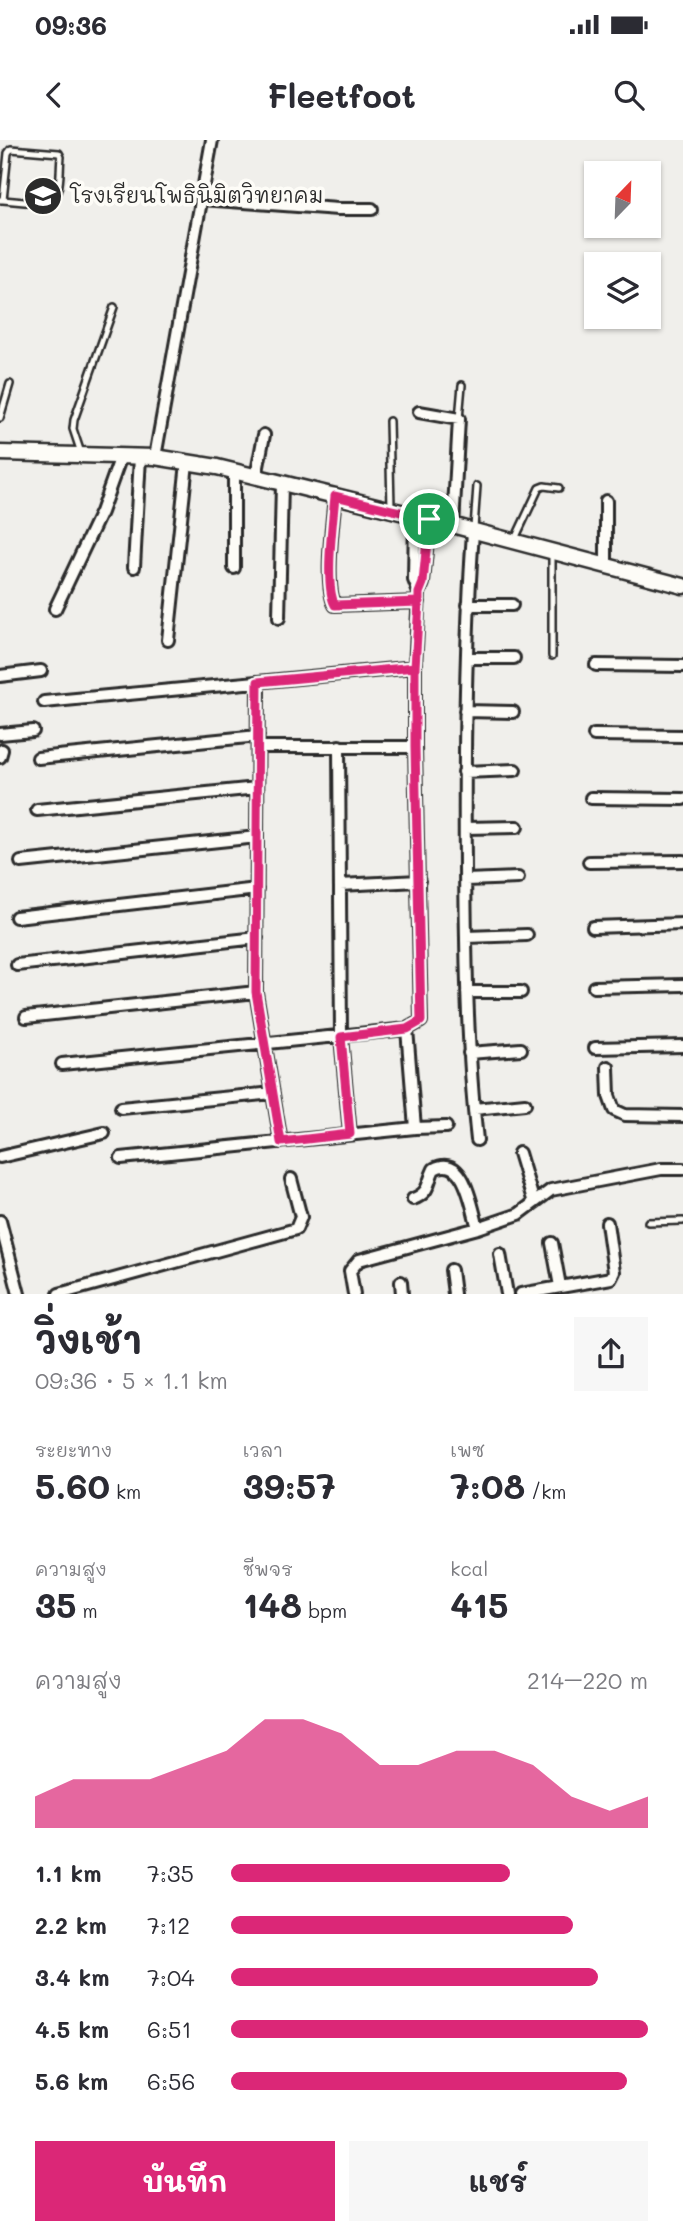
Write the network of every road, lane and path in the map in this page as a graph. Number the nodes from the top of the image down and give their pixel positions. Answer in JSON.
{"nodes":[{"id":1,"x":212,"y":140,"type":"edge"},
{"id":2,"x":202,"y":199,"type":"junction"},
{"id":3,"x":1,"y":200,"type":"edge"},
{"id":4,"x":372,"y":209,"type":"dead end"},
{"id":5,"x":114,"y":307,"type":"dead end"},
{"id":6,"x":10,"y":384,"type":"dead end"},
{"id":7,"x":462,"y":385,"type":"dead end"},
{"id":8,"x":419,"y":412,"type":"dead end"},
{"id":9,"x":0,"y":418,"type":"edge"},
{"id":10,"x":459,"y":419,"type":"junction"},
{"id":11,"x":389,"y":421,"type":"dead end"},
{"id":12,"x":264,"y":436,"type":"dead end"},
{"id":13,"x":0,"y":453,"type":"edge"},
{"id":14,"x":82,"y":455,"type":"junction"},
{"id":15,"x":121,"y":456,"type":"junction"},
{"id":16,"x":140,"y":457,"type":"junction"},
{"id":17,"x":155,"y":457,"type":"junction"},
{"id":18,"x":187,"y":463,"type":"junction"},
{"id":19,"x":234,"y":472,"type":"junction"},
{"id":20,"x":256,"y":477,"type":"junction"},
{"id":21,"x":282,"y":483,"type":"junction"},
{"id":22,"x":477,"y":486,"type":"dead end"},
{"id":23,"x":559,"y":488,"type":"dead end"},
{"id":24,"x":335,"y":496,"type":"junction"},
{"id":25,"x":606,"y":501,"type":"dead end"},
{"id":26,"x":391,"y":510,"type":"junction"},
{"id":27,"x":422,"y":518,"type":"junction"},
{"id":28,"x":453,"y":526,"type":"junction"},
{"id":29,"x":473,"y":532,"type":"junction"},
{"id":30,"x":514,"y":542,"type":"junction"},
{"id":31,"x":552,"y":552,"type":"junction"},
{"id":32,"x":607,"y":566,"type":"junction"},
{"id":33,"x":134,"y":567,"type":"dead end"},
{"id":34,"x":234,"y":568,"type":"dead end"},
{"id":35,"x":683,"y":586,"type":"edge"},
{"id":36,"x":419,"y":598,"type":"junction"},
{"id":37,"x":468,"y":604,"type":"junction"},
{"id":38,"x":512,"y":605,"type":"dead end"},
{"id":39,"x":55,"y":609,"type":"dead end"},
{"id":40,"x":279,"y":618,"type":"dead end"},
{"id":41,"x":168,"y":640,"type":"dead end"},
{"id":42,"x":552,"y":656,"type":"dead end"},
{"id":43,"x":467,"y":658,"type":"junction"},
{"id":44,"x":514,"y":658,"type":"dead end"},
{"id":45,"x":596,"y":665,"type":"dead end"},
{"id":46,"x":683,"y":666,"type":"edge"},
{"id":47,"x":415,"y":667,"type":"junction"},
{"id":48,"x":41,"y":671,"type":"dead end"},
{"id":49,"x":0,"y":676,"type":"edge"},
{"id":50,"x":258,"y":682,"type":"junction"},
{"id":51,"x":44,"y":702,"type":"dead end"},
{"id":52,"x":465,"y":711,"type":"junction"},
{"id":53,"x":513,"y":712,"type":"dead end"},
{"id":54,"x":33,"y":731,"type":"dead end"},
{"id":55,"x":0,"y":734,"type":"edge"},
{"id":56,"x":594,"y":735,"type":"dead end"},
{"id":57,"x":683,"y":736,"type":"edge"},
{"id":58,"x":258,"y":742,"type":"junction"},
{"id":59,"x":339,"y":746,"type":"junction"},
{"id":60,"x":415,"y":747,"type":"junction"},
{"id":61,"x":38,"y":758,"type":"dead end"},
{"id":62,"x":515,"y":770,"type":"dead end"},
{"id":63,"x":464,"y":772,"type":"junction"},
{"id":64,"x":257,"y":789,"type":"junction"},
{"id":65,"x":591,"y":798,"type":"dead end"},
{"id":66,"x":683,"y":799,"type":"edge"},
{"id":67,"x":37,"y":810,"type":"dead end"},
{"id":68,"x":517,"y":827,"type":"dead end"},
{"id":69,"x":465,"y":828,"type":"junction"},
{"id":70,"x":257,"y":837,"type":"junction"},
{"id":71,"x":683,"y":861,"type":"edge"},
{"id":72,"x":21,"y":862,"type":"dead end"},
{"id":73,"x":589,"y":862,"type":"dead end"},
{"id":74,"x":518,"y":878,"type":"dead end"},
{"id":75,"x":466,"y":880,"type":"junction"},
{"id":76,"x":419,"y":881,"type":"junction"},
{"id":77,"x":340,"y":886,"type":"junction"},
{"id":78,"x":257,"y":889,"type":"junction"},
{"id":79,"x":16,"y":917,"type":"dead end"},
{"id":80,"x":683,"y":924,"type":"edge"},
{"id":81,"x":593,"y":927,"type":"dead end"},
{"id":82,"x":527,"y":935,"type":"dead end"},
{"id":83,"x":466,"y":937,"type":"junction"},
{"id":84,"x":257,"y":938,"type":"junction"},
{"id":85,"x":17,"y":965,"type":"dead end"},
{"id":86,"x":683,"y":985,"type":"edge"},
{"id":87,"x":594,"y":987,"type":"dead end"},
{"id":88,"x":256,"y":992,"type":"junction"},
{"id":89,"x":467,"y":992,"type":"junction"},
{"id":90,"x":521,"y":992,"type":"dead end"},
{"id":91,"x":26,"y":1017,"type":"dead end"},
{"id":92,"x":407,"y":1029,"type":"junction"},
{"id":93,"x":341,"y":1037,"type":"junction"},
{"id":94,"x":265,"y":1042,"type":"junction"},
{"id":95,"x":683,"y":1046,"type":"edge"},
{"id":96,"x":595,"y":1048,"type":"dead end"},
{"id":97,"x":521,"y":1049,"type":"dead end"},
{"id":98,"x":469,"y":1053,"type":"junction"},
{"id":99,"x":62,"y":1064,"type":"dead end"},
{"id":100,"x":608,"y":1068,"type":"dead end"},
{"id":101,"x":273,"y":1093,"type":"junction"},
{"id":102,"x":525,"y":1104,"type":"dead end"},
{"id":103,"x":121,"y":1108,"type":"dead end"},
{"id":104,"x":474,"y":1109,"type":"junction"},
{"id":105,"x":683,"y":1116,"type":"edge"},
{"id":106,"x":446,"y":1127,"type":"dead end"},
{"id":107,"x":415,"y":1128,"type":"junction"},
{"id":108,"x":104,"y":1133,"type":"dead end"},
{"id":109,"x":350,"y":1134,"type":"junction"},
{"id":110,"x":477,"y":1140,"type":"dead end"},
{"id":111,"x":281,"y":1142,"type":"junction"},
{"id":112,"x":519,"y":1153,"type":"dead end"},
{"id":113,"x":0,"y":1157,"type":"edge"},
{"id":114,"x":121,"y":1158,"type":"dead end"},
{"id":115,"x":683,"y":1169,"type":"edge"},
{"id":116,"x":291,"y":1179,"type":"dead end"},
{"id":117,"x":413,"y":1199,"type":"dead end"},
{"id":118,"x":534,"y":1203,"type":"junction"},
{"id":119,"x":0,"y":1221,"type":"edge"},
{"id":120,"x":683,"y":1221,"type":"edge"},
{"id":121,"x":648,"y":1222,"type":"dead end"},
{"id":122,"x":607,"y":1223,"type":"dead end"},
{"id":123,"x":478,"y":1228,"type":"junction"},
{"id":124,"x":2,"y":1234,"type":"edge"},
{"id":125,"x":552,"y":1243,"type":"dead end"},
{"id":126,"x":500,"y":1254,"type":"dead end"},
{"id":127,"x":451,"y":1270,"type":"dead end"},
{"id":128,"x":560,"y":1286,"type":"junction"},
{"id":129,"x":19,"y":1293,"type":"edge"},
{"id":130,"x":59,"y":1293,"type":"edge"},
{"id":131,"x":354,"y":1293,"type":"edge"},
{"id":132,"x":454,"y":1293,"type":"edge"},
{"id":133,"x":508,"y":1293,"type":"edge"},
{"id":134,"x":521,"y":1293,"type":"edge"}],
"edges":[{"from":1,"to":2,"type":"street"},
{"from":2,"to":4,"type":"street"},
{"from":2,"to":17,"type":"street"},
{"from":3,"to":3,"type":"lane"},
{"from":5,"to":14,"type":"lane"},
{"from":6,"to":9,"type":"lane"},
{"from":7,"to":10,"type":"lane"},
{"from":8,"to":10,"type":"street"},
{"from":10,"to":28,"type":"street"},
{"from":11,"to":26,"type":"lane"},
{"from":12,"to":20,"type":"street"},
{"from":13,"to":14,"type":"street"},
{"from":14,"to":15,"type":"street"},
{"from":15,"to":16,"type":"street"},
{"from":15,"to":39,"type":"street"},
{"from":16,"to":17,"type":"street"},
{"from":16,"to":33,"type":"street"},
{"from":17,"to":18,"type":"street"},
{"from":18,"to":19,"type":"street"},
{"from":18,"to":41,"type":"street"},
{"from":19,"to":20,"type":"street"},
{"from":19,"to":34,"type":"street"},
{"from":20,"to":21,"type":"street"},
{"from":21,"to":24,"type":"street"},
{"from":21,"to":40,"type":"street"},
{"from":22,"to":29,"type":"lane"},
{"from":23,"to":30,"type":"lane"},
{"from":24,"to":26,"type":"street"},
{"from":24,"to":36,"type":"street"},
{"from":25,"to":32,"type":"street"},
{"from":26,"to":27,"type":"street"},
{"from":27,"to":28,"type":"street"},
{"from":27,"to":36,"type":"street"},
{"from":28,"to":29,"type":"street"},
{"from":29,"to":30,"type":"street"},
{"from":29,"to":37,"type":"street"},
{"from":30,"to":31,"type":"street"},
{"from":31,"to":32,"type":"street"},
{"from":31,"to":42,"type":"lane"},
{"from":32,"to":35,"type":"street"},
{"from":36,"to":47,"type":"street"},
{"from":37,"to":38,"type":"street"},
{"from":37,"to":43,"type":"street"},
{"from":43,"to":44,"type":"street"},
{"from":43,"to":52,"type":"street"},
{"from":45,"to":46,"type":"street"},
{"from":47,"to":50,"type":"street"},
{"from":47,"to":60,"type":"street"},
{"from":48,"to":49,"type":"street"},
{"from":50,"to":51,"type":"street"},
{"from":50,"to":58,"type":"street"},
{"from":52,"to":53,"type":"street"},
{"from":52,"to":63,"type":"street"},
{"from":54,"to":55,"type":"street"},
{"from":56,"to":57,"type":"street"},
{"from":58,"to":59,"type":"street"},
{"from":58,"to":61,"type":"street"},
{"from":58,"to":64,"type":"street"},
{"from":59,"to":60,"type":"street"},
{"from":59,"to":77,"type":"street"},
{"from":60,"to":76,"type":"street"},
{"from":62,"to":63,"type":"street"},
{"from":63,"to":69,"type":"street"},
{"from":64,"to":67,"type":"street"},
{"from":64,"to":70,"type":"street"},
{"from":65,"to":66,"type":"street"},
{"from":68,"to":69,"type":"street"},
{"from":69,"to":75,"type":"street"},
{"from":70,"to":72,"type":"street"},
{"from":70,"to":78,"type":"street"},
{"from":71,"to":73,"type":"street"},
{"from":74,"to":75,"type":"street"},
{"from":75,"to":83,"type":"street"},
{"from":76,"to":77,"type":"street"},
{"from":76,"to":92,"type":"street"},
{"from":77,"to":93,"type":"street"},
{"from":78,"to":79,"type":"street"},
{"from":78,"to":84,"type":"street"},
{"from":80,"to":81,"type":"street"},
{"from":82,"to":83,"type":"street"},
{"from":83,"to":89,"type":"street"},
{"from":84,"to":85,"type":"street"},
{"from":84,"to":88,"type":"street"},
{"from":86,"to":87,"type":"street"},
{"from":88,"to":91,"type":"street"},
{"from":88,"to":94,"type":"street"},
{"from":89,"to":90,"type":"street"},
{"from":89,"to":98,"type":"street"},
{"from":92,"to":93,"type":"street"},
{"from":92,"to":107,"type":"street"},
{"from":93,"to":94,"type":"street"},
{"from":93,"to":109,"type":"street"},
{"from":94,"to":99,"type":"street"},
{"from":94,"to":101,"type":"street"},
{"from":95,"to":96,"type":"street"},
{"from":97,"to":98,"type":"street"},
{"from":98,"to":104,"type":"street"},
{"from":100,"to":105,"type":"street"},
{"from":101,"to":103,"type":"street"},
{"from":101,"to":111,"type":"street"},
{"from":102,"to":104,"type":"street"},
{"from":104,"to":110,"type":"street"},
{"from":106,"to":107,"type":"street"},
{"from":107,"to":109,"type":"street"},
{"from":108,"to":113,"type":"street"},
{"from":109,"to":111,"type":"street"},
{"from":111,"to":114,"type":"street"},
{"from":112,"to":118,"type":"street"},
{"from":115,"to":118,"type":"street"},
{"from":116,"to":130,"type":"street"},
{"from":117,"to":123,"type":"street"},
{"from":118,"to":123,"type":"street"},
{"from":119,"to":124,"type":"street"},
{"from":120,"to":121,"type":"lane"},
{"from":122,"to":128,"type":"street"},
{"from":123,"to":131,"type":"street"},
{"from":124,"to":129,"type":"street"},
{"from":125,"to":128,"type":"street"},
{"from":126,"to":133,"type":"street"},
{"from":127,"to":132,"type":"street"},
{"from":128,"to":134,"type":"street"}]}
